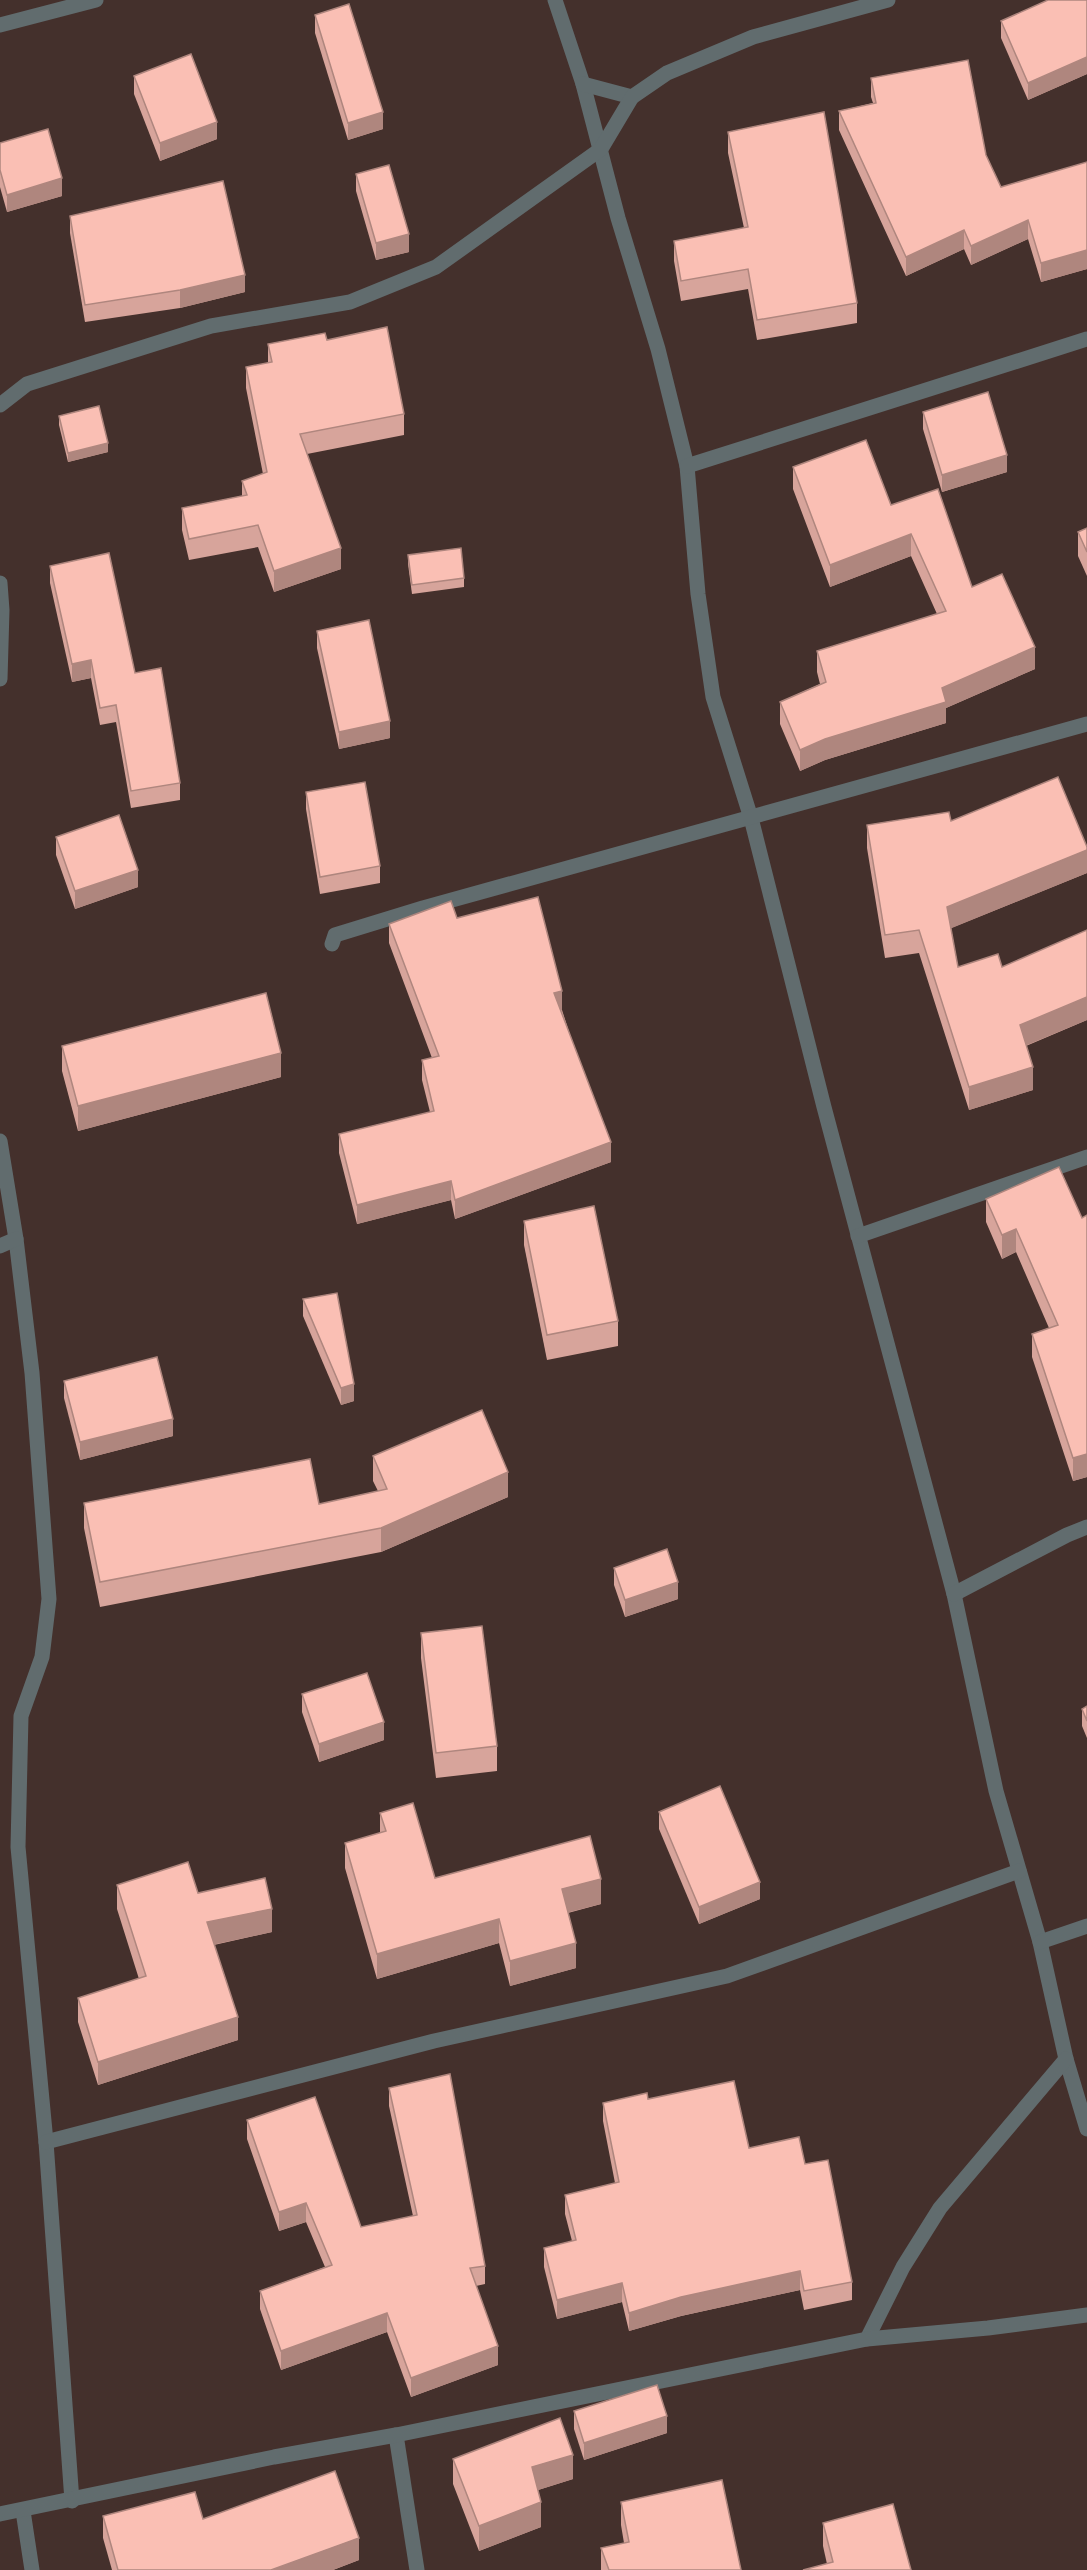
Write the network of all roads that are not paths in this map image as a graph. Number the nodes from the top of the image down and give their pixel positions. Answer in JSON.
{"nodes":[{"id":1,"x":96,"y":0,"type":"edge"},
{"id":2,"x":555,"y":0,"type":"edge"},
{"id":3,"x":888,"y":0,"type":"edge"},
{"id":4,"x":0,"y":25,"type":"edge"},
{"id":5,"x":584,"y":84,"type":"junction"},
{"id":6,"x":633,"y":97,"type":"junction"},
{"id":7,"x":601,"y":149,"type":"junction"},
{"id":8,"x":1087,"y":339,"type":"edge"},
{"id":9,"x":0,"y":405,"type":"edge"},
{"id":10,"x":687,"y":466,"type":"junction"},
{"id":11,"x":0,"y":583,"type":"edge"},
{"id":12,"x":0,"y":679,"type":"edge"},
{"id":13,"x":1087,"y":724,"type":"edge"},
{"id":14,"x":751,"y":818,"type":"junction"},
{"id":15,"x":332,"y":944,"type":"dead end"},
{"id":16,"x":0,"y":1141,"type":"edge"},
{"id":17,"x":1087,"y":1157,"type":"edge"},
{"id":18,"x":858,"y":1236,"type":"junction"},
{"id":19,"x":16,"y":1239,"type":"junction"},
{"id":20,"x":0,"y":1246,"type":"edge"},
{"id":21,"x":1087,"y":1527,"type":"edge"},
{"id":22,"x":954,"y":1594,"type":"junction"},
{"id":23,"x":1019,"y":1871,"type":"junction"},
{"id":24,"x":1087,"y":1926,"type":"edge"},
{"id":25,"x":1040,"y":1942,"type":"junction"},
{"id":26,"x":1066,"y":2059,"type":"junction"},
{"id":27,"x":1087,"y":2129,"type":"edge"},
{"id":28,"x":46,"y":2142,"type":"junction"},
{"id":29,"x":1087,"y":2315,"type":"edge"},
{"id":30,"x":867,"y":2339,"type":"junction"},
{"id":31,"x":396,"y":2435,"type":"junction"},
{"id":32,"x":72,"y":2501,"type":"junction"},
{"id":33,"x":23,"y":2511,"type":"junction"},
{"id":34,"x":0,"y":2514,"type":"edge"},
{"id":35,"x":32,"y":2570,"type":"edge"},
{"id":36,"x":417,"y":2570,"type":"edge"}],
"edges":[{"from":1,"to":4,"type":"street"},
{"from":2,"to":5,"type":"street"},
{"from":3,"to":6,"type":"street"},
{"from":5,"to":6,"type":"street"},
{"from":5,"to":7,"type":"street"},
{"from":6,"to":7,"type":"street"},
{"from":7,"to":9,"type":"street"},
{"from":7,"to":10,"type":"street"},
{"from":8,"to":10,"type":"street"},
{"from":10,"to":14,"type":"street"},
{"from":11,"to":12,"type":"street"},
{"from":13,"to":14,"type":"street"},
{"from":14,"to":15,"type":"street"},
{"from":14,"to":18,"type":"street"},
{"from":16,"to":19,"type":"street"},
{"from":17,"to":18,"type":"street"},
{"from":18,"to":22,"type":"street"},
{"from":19,"to":20,"type":"street"},
{"from":19,"to":28,"type":"street"},
{"from":21,"to":22,"type":"street"},
{"from":22,"to":23,"type":"street"},
{"from":23,"to":25,"type":"street"},
{"from":23,"to":28,"type":"street"},
{"from":24,"to":25,"type":"street"},
{"from":25,"to":26,"type":"street"},
{"from":26,"to":27,"type":"street"},
{"from":26,"to":30,"type":"street"},
{"from":28,"to":32,"type":"street"},
{"from":29,"to":30,"type":"street"},
{"from":30,"to":31,"type":"street"},
{"from":31,"to":32,"type":"street"},
{"from":31,"to":36,"type":"street"},
{"from":32,"to":33,"type":"street"},
{"from":33,"to":34,"type":"street"},
{"from":33,"to":35,"type":"street"}]}
